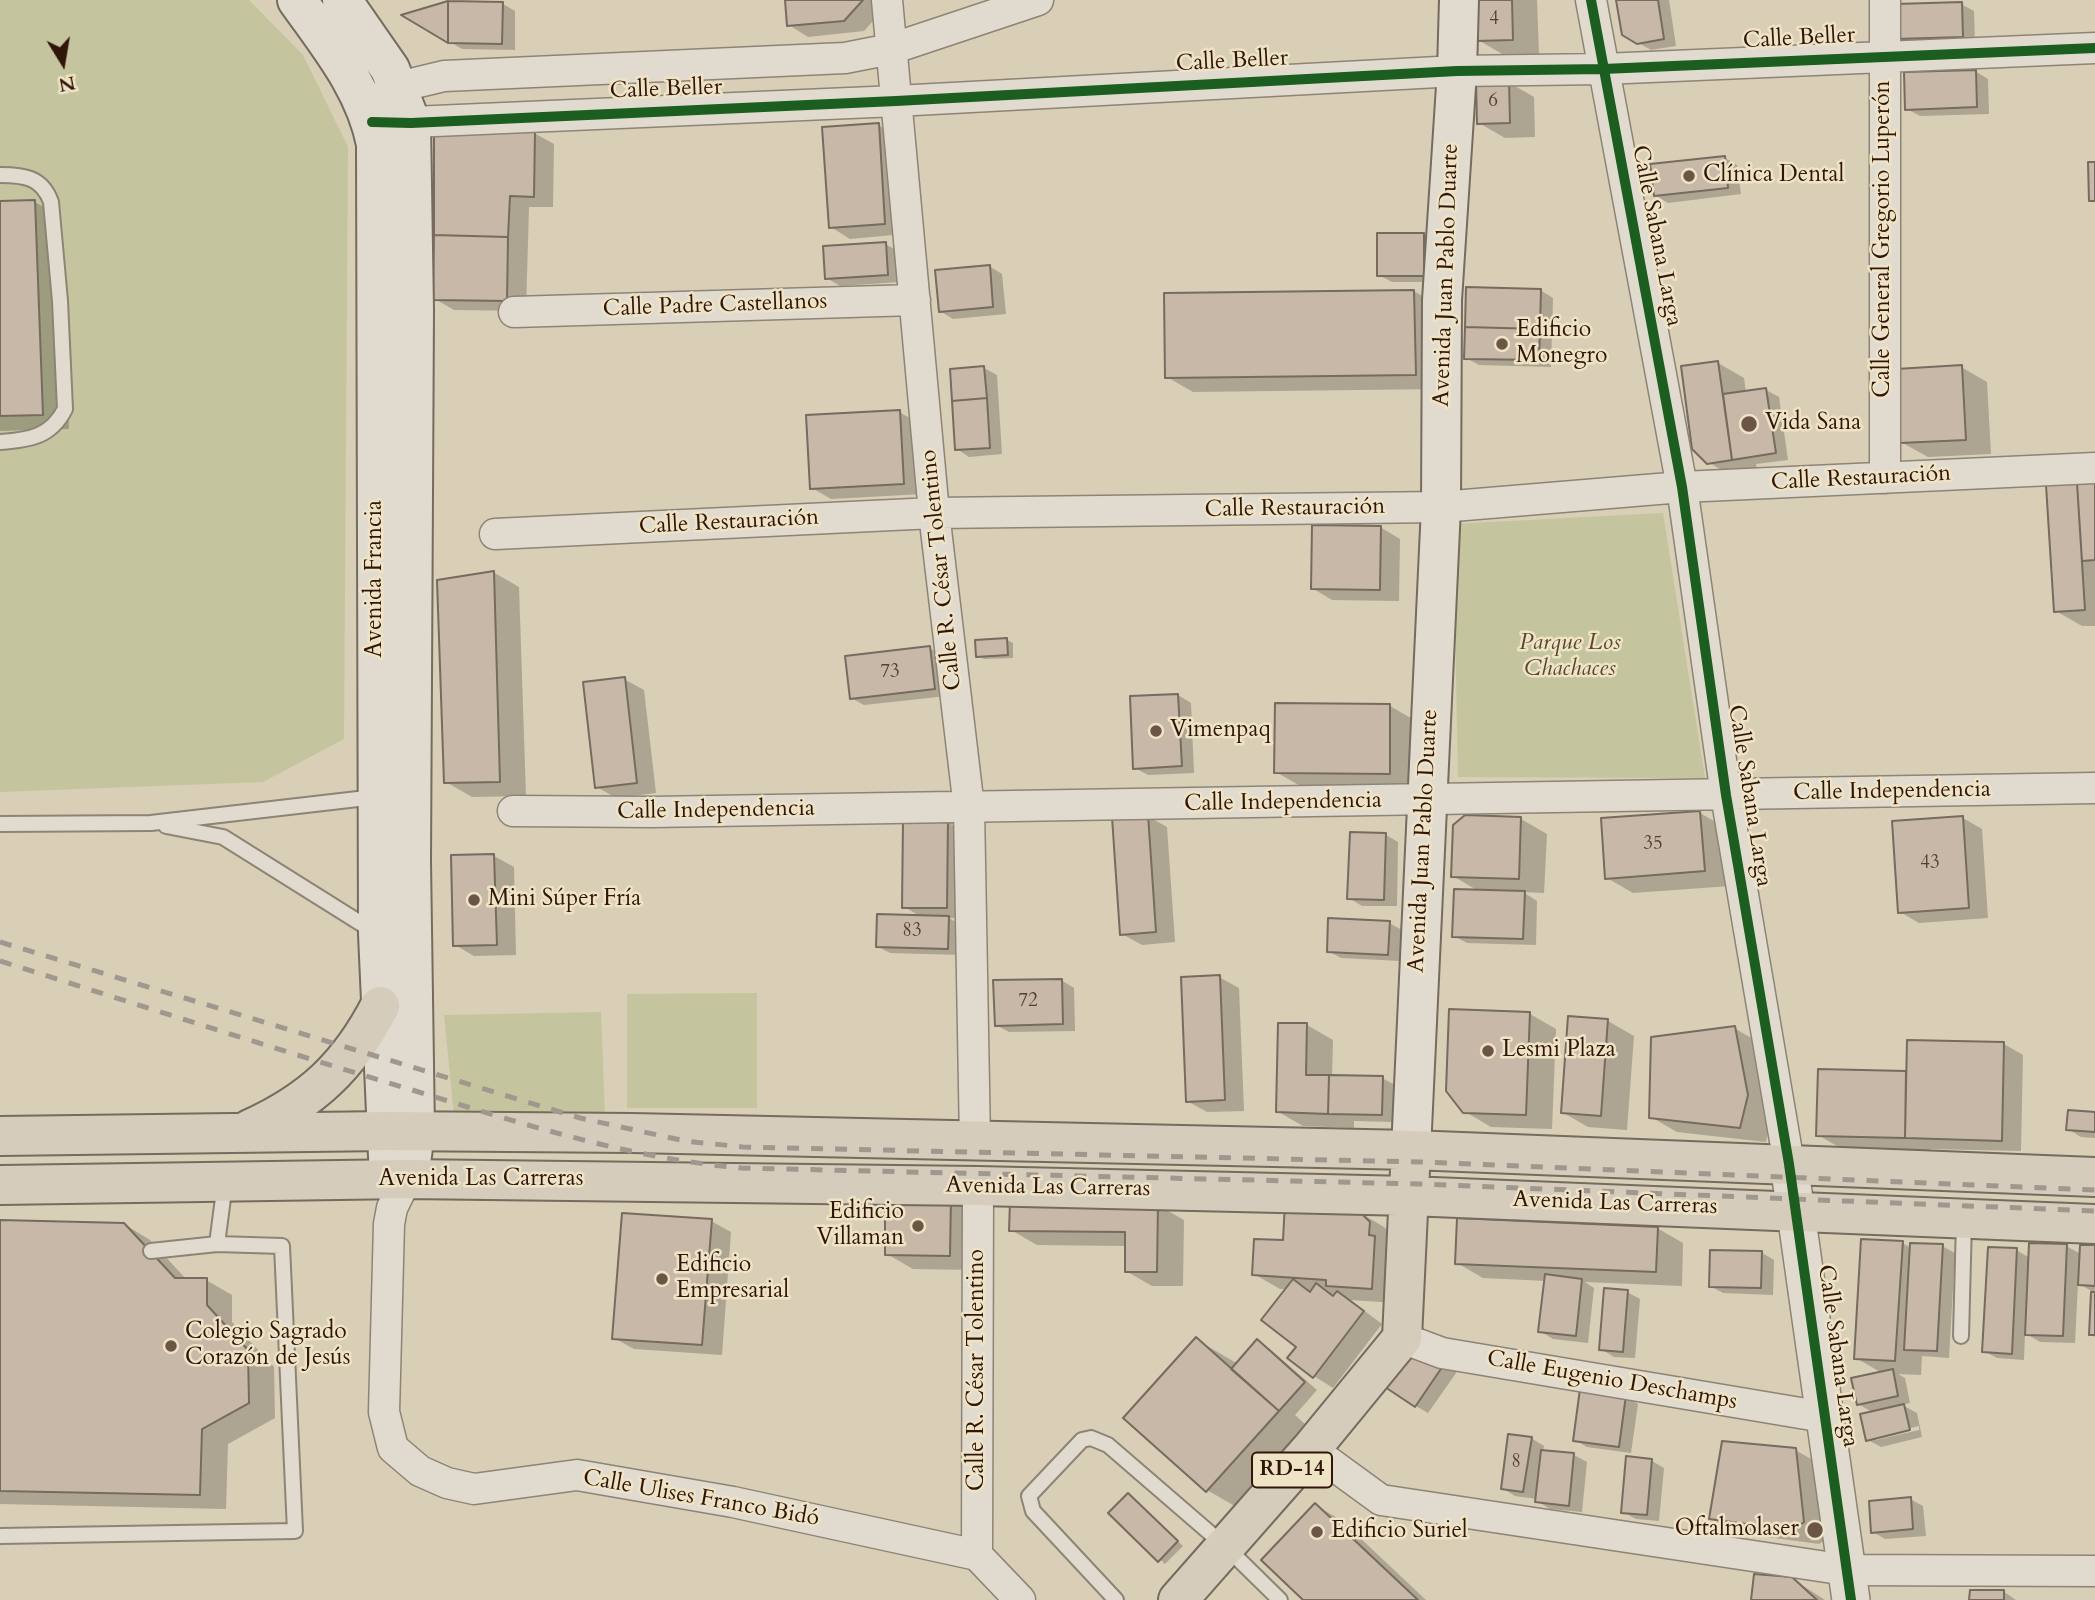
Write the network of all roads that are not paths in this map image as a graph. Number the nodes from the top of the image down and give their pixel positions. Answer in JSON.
{"nodes":[{"id":1,"x":297,"y":0,"type":"edge"},
{"id":2,"x":342,"y":0,"type":"edge"},
{"id":3,"x":887,"y":0,"type":"edge"},
{"id":4,"x":1038,"y":0,"type":"edge"},
{"id":5,"x":1459,"y":0,"type":"edge"},
{"id":6,"x":1591,"y":0,"type":"edge"},
{"id":7,"x":1885,"y":0,"type":"edge"},
{"id":8,"x":2095,"y":48,"type":"edge"},
{"id":9,"x":891,"y":49,"type":"junction"},
{"id":10,"x":1884,"y":56,"type":"junction"},
{"id":11,"x":1603,"y":69,"type":"junction"},
{"id":12,"x":1457,"y":71,"type":"junction"},
{"id":13,"x":398,"y":87,"type":"junction"},
{"id":14,"x":896,"y":101,"type":"junction"},
{"id":15,"x":369,"y":114,"type":"junction"},
{"id":16,"x":411,"y":123,"type":"junction"},
{"id":17,"x":0,"y":175,"type":"edge"},
{"id":18,"x":915,"y":300,"type":"junction"},
{"id":19,"x":514,"y":312,"type":"dead end"},
{"id":20,"x":0,"y":442,"type":"edge"},
{"id":21,"x":2095,"y":468,"type":"edge"},
{"id":22,"x":1885,"y":478,"type":"junction"},
{"id":23,"x":1682,"y":487,"type":"junction"},
{"id":24,"x":1441,"y":507,"type":"junction"},
{"id":25,"x":934,"y":513,"type":"junction"},
{"id":26,"x":495,"y":534,"type":"dead end"},
{"id":27,"x":2095,"y":788,"type":"edge"},
{"id":28,"x":1726,"y":795,"type":"junction"},
{"id":29,"x":395,"y":796,"type":"junction"},
{"id":30,"x":1426,"y":800,"type":"junction"},
{"id":31,"x":969,"y":808,"type":"junction"},
{"id":32,"x":513,"y":810,"type":"dead end"},
{"id":33,"x":150,"y":823,"type":"junction"},
{"id":34,"x":0,"y":824,"type":"edge"},
{"id":35,"x":378,"y":934,"type":"junction"},
{"id":36,"x":380,"y":1006,"type":"junction"},
{"id":37,"x":401,"y":1131,"type":"junction"},
{"id":38,"x":242,"y":1132,"type":"junction"},
{"id":39,"x":0,"y":1136,"type":"edge"},
{"id":40,"x":975,"y":1142,"type":"junction"},
{"id":41,"x":1411,"y":1150,"type":"junction"},
{"id":42,"x":1789,"y":1164,"type":"junction"},
{"id":43,"x":2095,"y":1177,"type":"edge"},
{"id":44,"x":398,"y":1179,"type":"junction"},
{"id":45,"x":226,"y":1181,"type":"junction"},
{"id":46,"x":0,"y":1185,"type":"edge"},
{"id":47,"x":978,"y":1186,"type":"junction"},
{"id":48,"x":1409,"y":1196,"type":"junction"},
{"id":49,"x":1796,"y":1211,"type":"junction"},
{"id":50,"x":1964,"y":1219,"type":"junction"},
{"id":51,"x":2095,"y":1224,"type":"edge"},
{"id":52,"x":217,"y":1244,"type":"junction"},
{"id":53,"x":151,"y":1251,"type":"dead end"},
{"id":54,"x":1961,"y":1336,"type":"dead end"},
{"id":55,"x":1402,"y":1338,"type":"junction"},
{"id":56,"x":1824,"y":1417,"type":"junction"},
{"id":57,"x":1311,"y":1449,"type":"junction"},
{"id":58,"x":0,"y":1536,"type":"edge"},
{"id":59,"x":1225,"y":1546,"type":"junction"},
{"id":60,"x":977,"y":1555,"type":"junction"},
{"id":61,"x":2095,"y":1571,"type":"edge"},
{"id":62,"x":1848,"y":1585,"type":"edge"},
{"id":63,"x":1020,"y":1600,"type":"edge"},
{"id":64,"x":1116,"y":1600,"type":"edge"},
{"id":65,"x":1178,"y":1600,"type":"edge"},
{"id":66,"x":1280,"y":1600,"type":"edge"}],
"edges":[{"from":1,"to":15,"type":"main road","name":"Avenida Francia"},
{"from":2,"to":13,"type":"main road","name":"Avenida Francia"},
{"from":3,"to":9,"type":"street","name":"Calle R. César Tolentino"},
{"from":4,"to":9,"type":"street"},
{"from":5,"to":12,"type":"main road","name":"Avenida Juan Pablo Duarte"},
{"from":6,"to":11,"type":"street","name":"Calle Sabana Larga"},
{"from":7,"to":10,"type":"street","name":"Calle General Gregorio Luperón"},
{"from":8,"to":10,"type":"street","name":"Calle Beller"},
{"from":9,"to":13,"type":"street"},
{"from":9,"to":14,"type":"street","name":"Calle R. César Tolentino"},
{"from":10,"to":11,"type":"street","name":"Calle Beller"},
{"from":10,"to":22,"type":"street","name":"Calle General Gregorio Luperón"},
{"from":11,"to":12,"type":"street","name":"Calle Beller"},
{"from":11,"to":23,"type":"street","name":"Calle Sabana Larga"},
{"from":12,"to":14,"type":"street","name":"Calle Beller"},
{"from":12,"to":24,"type":"main road","name":"Avenida Juan Pablo Duarte"},
{"from":13,"to":15,"type":"street"},
{"from":13,"to":16,"type":"main road","name":"Avenida Francia"},
{"from":14,"to":16,"type":"street","name":"Calle Beller"},
{"from":14,"to":18,"type":"street","name":"Calle R. César Tolentino"},
{"from":15,"to":16,"type":"street","name":"Calle Beller"},
{"from":15,"to":29,"type":"main road","name":"Avenida Francia"},
{"from":16,"to":29,"type":"main road","name":"Avenida Francia"},
{"from":17,"to":20,"type":"lane"},
{"from":18,"to":19,"type":"street","name":"Calle Padre Castellanos"},
{"from":18,"to":25,"type":"street","name":"Calle R. César Tolentino"},
{"from":21,"to":22,"type":"street","name":"Calle Restauración"},
{"from":22,"to":23,"type":"street","name":"Calle Restauración"},
{"from":23,"to":24,"type":"street","name":"Calle Restauración"},
{"from":23,"to":28,"type":"street","name":"Calle Sabana Larga"},
{"from":24,"to":25,"type":"street","name":"Calle Restauración"},
{"from":24,"to":30,"type":"main road","name":"Avenida Juan Pablo Duarte"},
{"from":25,"to":26,"type":"street","name":"Calle Restauración"},
{"from":25,"to":31,"type":"street","name":"Calle R. César Tolentino"},
{"from":27,"to":28,"type":"street","name":"Calle Independencia"},
{"from":28,"to":30,"type":"street","name":"Calle Independencia"},
{"from":28,"to":42,"type":"street","name":"Calle Sabana Larga"},
{"from":29,"to":33,"type":"lane"},
{"from":29,"to":35,"type":"main road","name":"Avenida Francia"},
{"from":29,"to":37,"type":"main road","name":"Avenida Francia"},
{"from":30,"to":31,"type":"street","name":"Calle Independencia"},
{"from":30,"to":41,"type":"main road","name":"Avenida Juan Pablo Duarte"},
{"from":31,"to":32,"type":"street","name":"Calle Independencia"},
{"from":31,"to":40,"type":"street","name":"Calle R. César Tolentino"},
{"from":33,"to":34,"type":"lane"},
{"from":33,"to":35,"type":"lane"},
{"from":35,"to":36,"type":"main road","name":"Avenida Francia"},
{"from":36,"to":37,"type":"main road","name":"Avenida Francia"},
{"from":36,"to":38,"type":"main road"},
{"from":37,"to":38,"type":"main road","name":"Avenida Las Carreras"},
{"from":37,"to":40,"type":"main road","name":"Avenida Las Carreras"},
{"from":37,"to":44,"type":"main road","name":"Avenida Francia"},
{"from":38,"to":39,"type":"main road","name":"Avenida Las Carreras"},
{"from":40,"to":41,"type":"main road","name":"Avenida Las Carreras"},
{"from":41,"to":42,"type":"main road","name":"Avenida Las Carreras"},
{"from":41,"to":48,"type":"main road","name":"Avenida Juan Pablo Duarte"},
{"from":42,"to":43,"type":"main road","name":"Avenida Las Carreras"},
{"from":42,"to":49,"type":"street","name":"Calle Sabana Larga"},
{"from":44,"to":45,"type":"main road","name":"Avenida Las Carreras"},
{"from":44,"to":47,"type":"main road","name":"Avenida Las Carreras"},
{"from":44,"to":60,"type":"street","name":"Calle Ulises Franco Bidó"},
{"from":45,"to":46,"type":"main road","name":"Avenida Las Carreras"},
{"from":45,"to":52,"type":"lane"},
{"from":47,"to":48,"type":"main road","name":"Avenida Las Carreras"},
{"from":47,"to":60,"type":"street","name":"Calle R. César Tolentino"},
{"from":48,"to":49,"type":"main road","name":"Avenida Las Carreras"},
{"from":48,"to":55,"type":"main road","name":"Avenida Juan Pablo Duarte"},
{"from":49,"to":50,"type":"main road","name":"Avenida Las Carreras"},
{"from":49,"to":56,"type":"street","name":"Calle Sabana Larga"},
{"from":50,"to":51,"type":"main road","name":"Avenida Las Carreras"},
{"from":50,"to":54,"type":"lane"},
{"from":52,"to":53,"type":"lane"},
{"from":52,"to":58,"type":"lane"},
{"from":55,"to":56,"type":"street","name":"Calle Eugenio Deschamps"},
{"from":55,"to":57,"type":"main road","number":"RD-14"},
{"from":56,"to":62,"type":"street","name":"Calle Sabana Larga"},
{"from":57,"to":59,"type":"main road","number":"RD-14"},
{"from":57,"to":62,"type":"street"},
{"from":59,"to":64,"type":"lane"},
{"from":59,"to":65,"type":"main road","number":"RD-14"},
{"from":59,"to":66,"type":"lane"},
{"from":60,"to":63,"type":"street"},
{"from":61,"to":62,"type":"street"}]}
